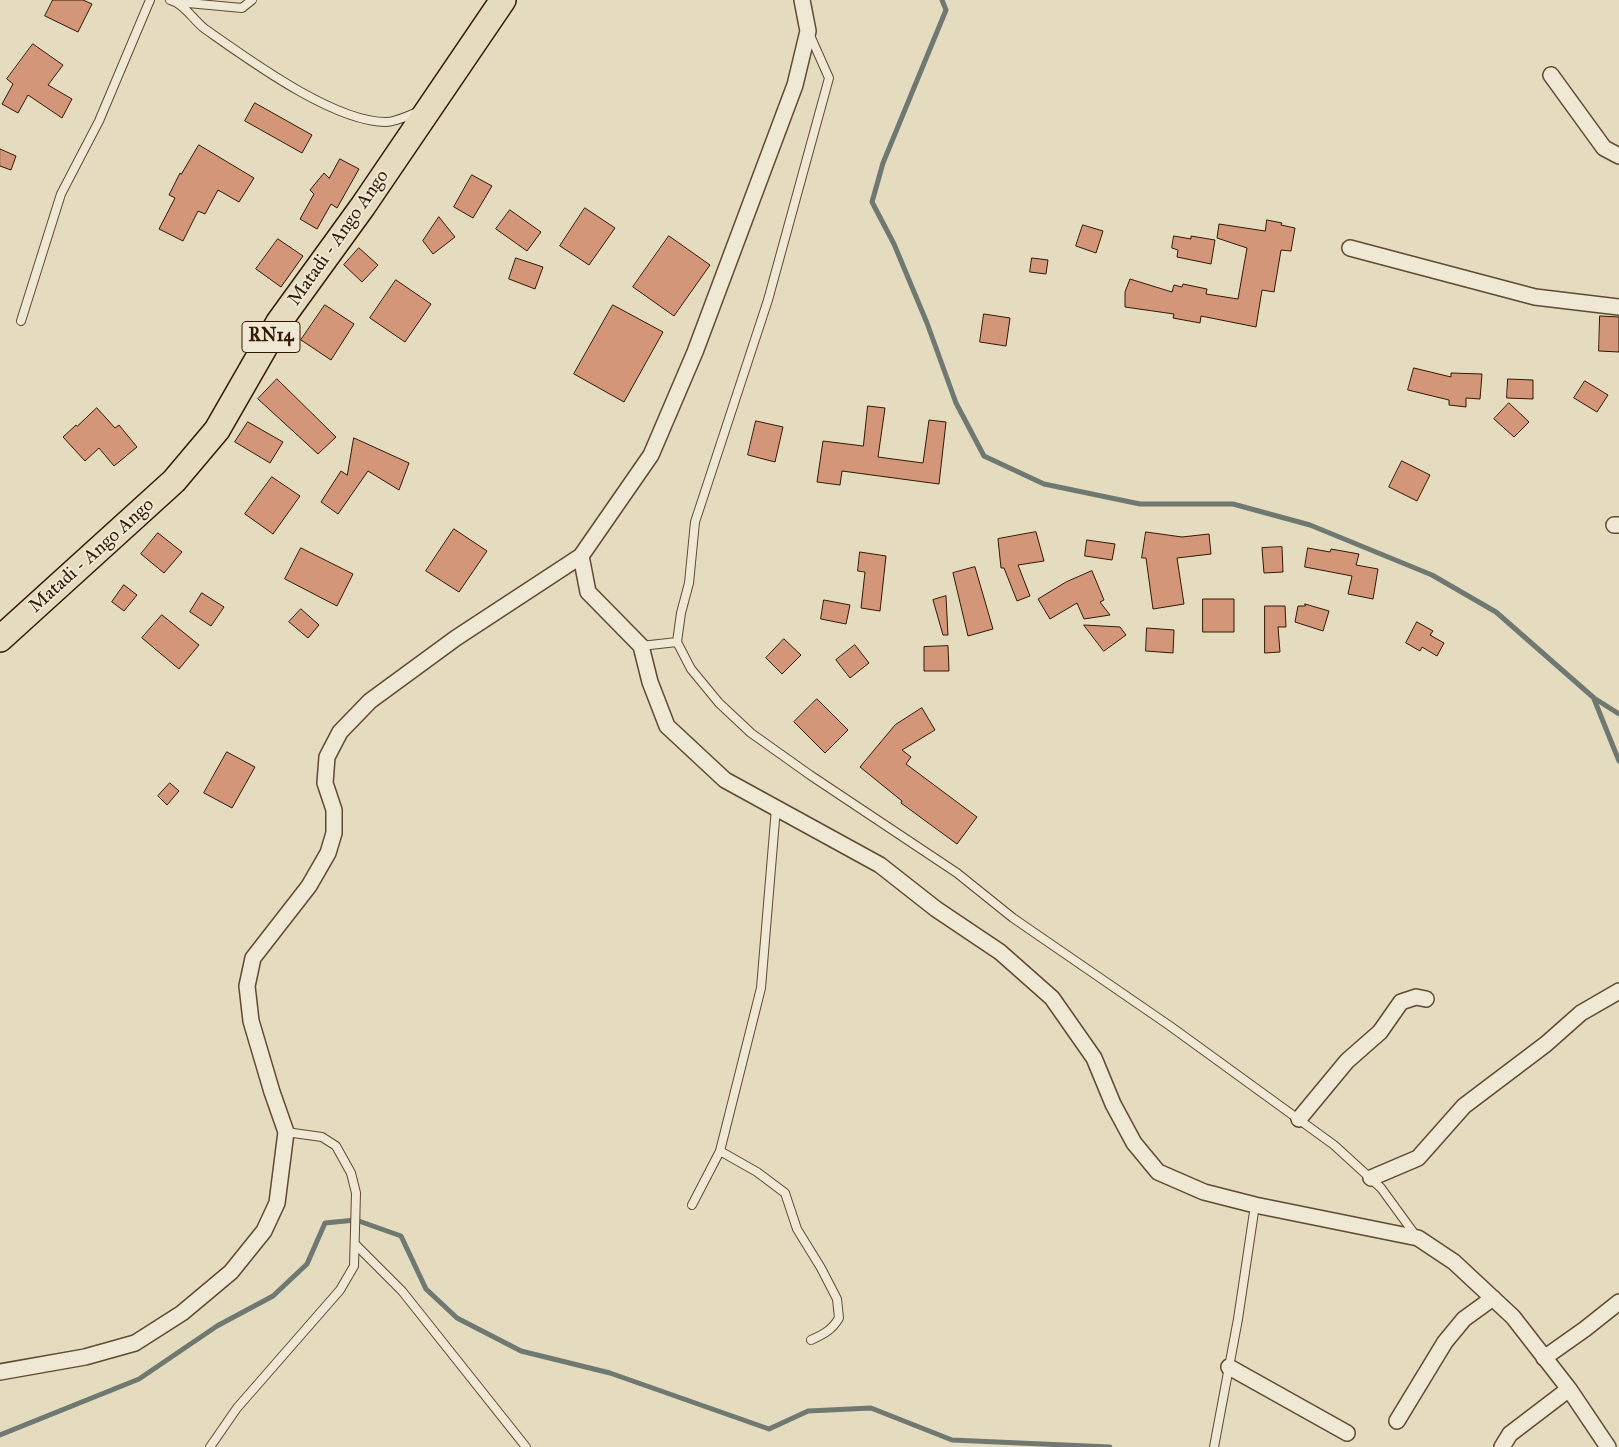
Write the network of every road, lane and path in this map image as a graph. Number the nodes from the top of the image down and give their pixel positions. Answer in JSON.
{"nodes":[{"id":1,"x":150,"y":0,"type":"edge"},
{"id":2,"x":252,"y":0,"type":"edge"},
{"id":3,"x":503,"y":0,"type":"edge"},
{"id":4,"x":802,"y":0,"type":"edge"},
{"id":5,"x":174,"y":1,"type":"edge"},
{"id":6,"x":808,"y":31,"type":"junction"},
{"id":7,"x":1552,"y":75,"type":"dead end"},
{"id":8,"x":428,"y":109,"type":"junction"},
{"id":9,"x":1619,"y":156,"type":"edge"},
{"id":10,"x":1350,"y":248,"type":"dead end"},
{"id":11,"x":1619,"y":307,"type":"edge"},
{"id":12,"x":21,"y":321,"type":"dead end"},
{"id":13,"x":581,"y":556,"type":"junction"},
{"id":14,"x":0,"y":639,"type":"edge"},
{"id":15,"x":677,"y":642,"type":"junction"},
{"id":16,"x":641,"y":646,"type":"junction"},
{"id":17,"x":776,"y":808,"type":"junction"},
{"id":18,"x":1619,"y":991,"type":"edge"},
{"id":19,"x":1426,"y":999,"type":"dead end"},
{"id":20,"x":1299,"y":1119,"type":"junction"},
{"id":21,"x":286,"y":1132,"type":"junction"},
{"id":22,"x":720,"y":1151,"type":"junction"},
{"id":23,"x":1371,"y":1178,"type":"junction"},
{"id":24,"x":692,"y":1204,"type":"dead end"},
{"id":25,"x":1255,"y":1205,"type":"junction"},
{"id":26,"x":1418,"y":1238,"type":"junction"},
{"id":27,"x":356,"y":1244,"type":"junction"},
{"id":28,"x":1493,"y":1298,"type":"junction"},
{"id":29,"x":1619,"y":1302,"type":"edge"},
{"id":30,"x":811,"y":1340,"type":"dead end"},
{"id":31,"x":1544,"y":1358,"type":"junction"},
{"id":32,"x":1229,"y":1367,"type":"junction"},
{"id":33,"x":0,"y":1372,"type":"edge"},
{"id":34,"x":1569,"y":1389,"type":"junction"},
{"id":35,"x":1397,"y":1420,"type":"dead end"},
{"id":36,"x":1347,"y":1433,"type":"dead end"},
{"id":37,"x":210,"y":1447,"type":"edge"},
{"id":38,"x":526,"y":1447,"type":"edge"},
{"id":39,"x":1214,"y":1447,"type":"edge"},
{"id":40,"x":1502,"y":1447,"type":"edge"},
{"id":41,"x":1608,"y":1447,"type":"edge"}],
"edges":[{"from":1,"to":12,"type":"lane"},
{"from":2,"to":5,"type":"lane"},
{"from":3,"to":8,"type":"highway","name":"Matadi - Ango Ango","number":"RN14"},
{"from":4,"to":6,"type":"street"},
{"from":5,"to":8,"type":"lane"},
{"from":6,"to":13,"type":"street"},
{"from":6,"to":15,"type":"lane"},
{"from":7,"to":9,"type":"street"},
{"from":8,"to":14,"type":"highway","name":"Matadi - Ango Ango","number":"RN14"},
{"from":10,"to":11,"type":"street"},
{"from":13,"to":16,"type":"street"},
{"from":13,"to":21,"type":"street"},
{"from":15,"to":16,"type":"lane"},
{"from":15,"to":20,"type":"lane"},
{"from":16,"to":17,"type":"street"},
{"from":17,"to":22,"type":"lane"},
{"from":17,"to":25,"type":"street"},
{"from":18,"to":23,"type":"street"},
{"from":19,"to":20,"type":"street"},
{"from":20,"to":23,"type":"lane"},
{"from":21,"to":27,"type":"lane"},
{"from":21,"to":33,"type":"street"},
{"from":22,"to":24,"type":"lane"},
{"from":22,"to":30,"type":"lane"},
{"from":23,"to":26,"type":"lane"},
{"from":25,"to":26,"type":"street"},
{"from":25,"to":32,"type":"lane"},
{"from":26,"to":28,"type":"street"},
{"from":27,"to":37,"type":"lane"},
{"from":27,"to":38,"type":"lane"},
{"from":28,"to":31,"type":"street"},
{"from":28,"to":35,"type":"street"},
{"from":29,"to":31,"type":"street"},
{"from":31,"to":34,"type":"street"},
{"from":32,"to":36,"type":"street"},
{"from":32,"to":39,"type":"lane"},
{"from":34,"to":40,"type":"street"},
{"from":34,"to":41,"type":"street"}]}
